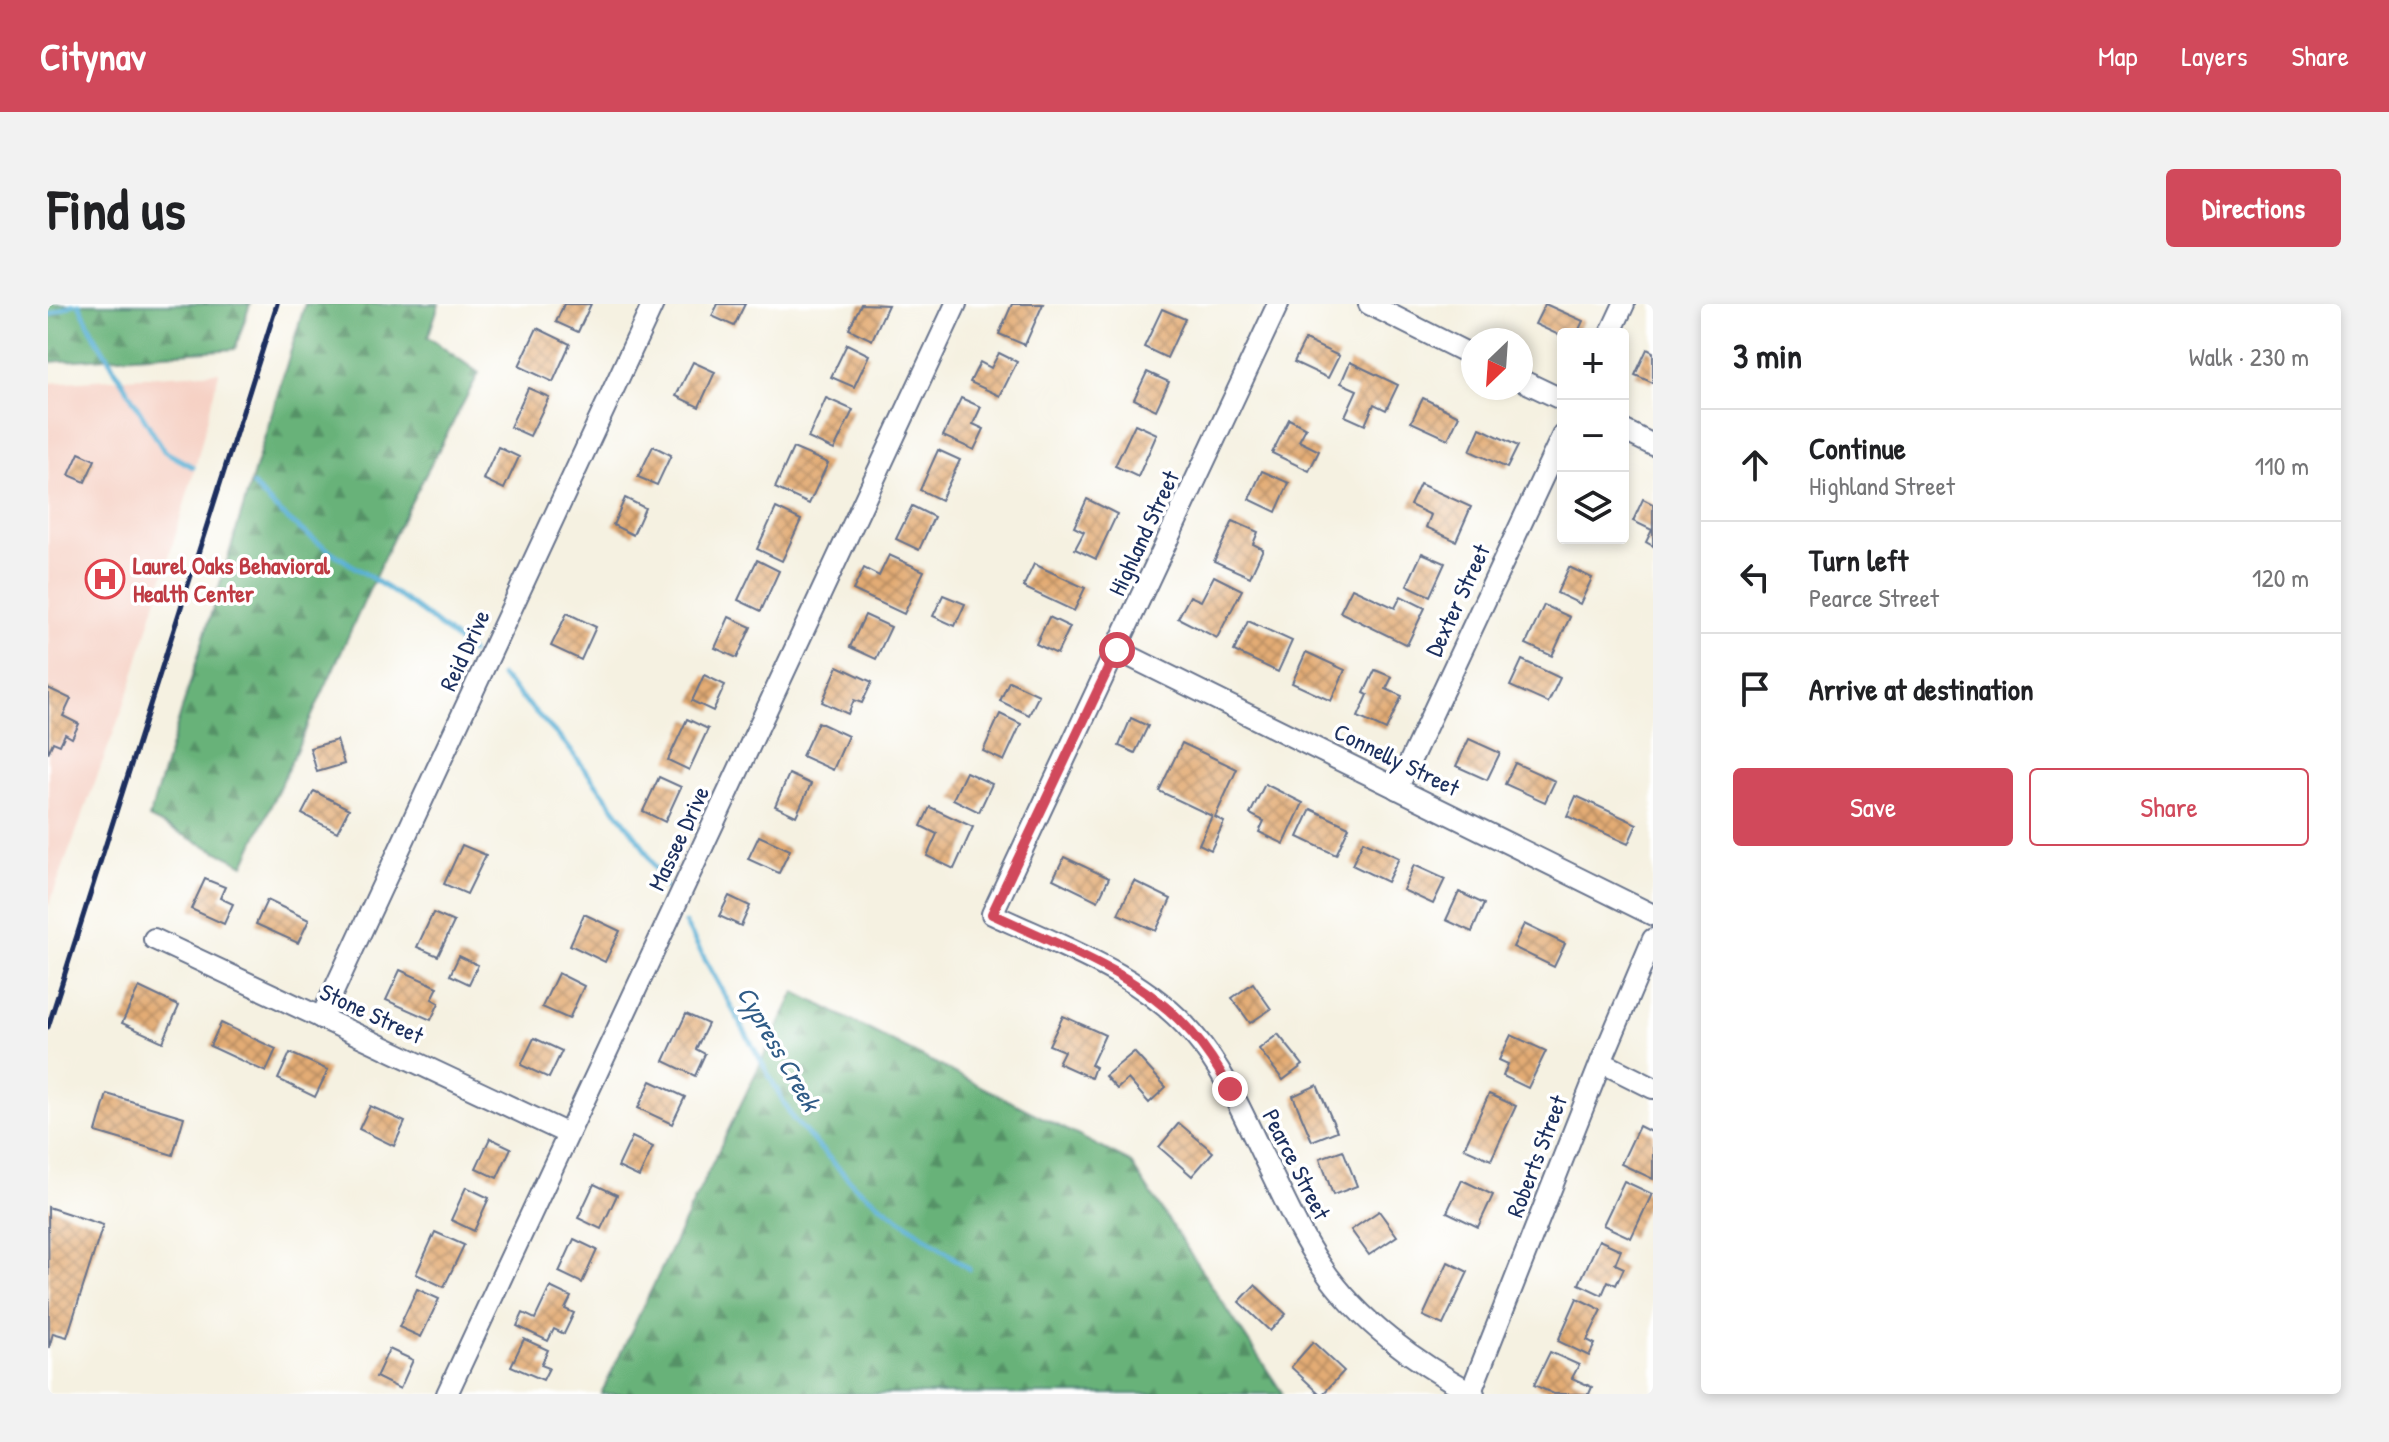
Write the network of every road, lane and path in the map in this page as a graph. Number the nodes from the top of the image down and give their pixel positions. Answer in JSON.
{"nodes":[{"id":1,"x":653,"y":304,"type":"edge"},
{"id":2,"x":956,"y":304,"type":"edge"},
{"id":3,"x":1278,"y":304,"type":"edge"},
{"id":4,"x":1369,"y":304,"type":"edge"},
{"id":5,"x":1624,"y":304,"type":"edge"},
{"id":6,"x":1613,"y":328,"type":"edge"},
{"id":7,"x":1461,"y":350,"type":"edge"},
{"id":8,"x":1533,"y":386,"type":"edge"},
{"id":9,"x":1557,"y":397,"type":"edge"},
{"id":10,"x":1629,"y":433,"type":"edge"},
{"id":11,"x":1653,"y":445,"type":"edge"},
{"id":12,"x":1557,"y":447,"type":"edge"},
{"id":13,"x":1117,"y":650,"type":"junction"},
{"id":14,"x":1397,"y":789,"type":"junction"},
{"id":15,"x":992,"y":914,"type":"joint"},
{"id":16,"x":1653,"y":915,"type":"edge"},
{"id":17,"x":154,"y":939,"type":"dead end"},
{"id":18,"x":1653,"y":939,"type":"edge"},
{"id":19,"x":321,"y":1018,"type":"junction"},
{"id":20,"x":1601,"y":1062,"type":"junction"},
{"id":21,"x":1653,"y":1088,"type":"edge"},
{"id":22,"x":568,"y":1134,"type":"junction"},
{"id":23,"x":447,"y":1394,"type":"edge"},
{"id":24,"x":1472,"y":1394,"type":"edge"}],
"edges":[{"from":1,"to":19,"type":"street","name":"Reid Drive"},
{"from":2,"to":22,"type":"street","name":"Massee Drive"},
{"from":3,"to":13,"type":"street","name":"Highland Street"},
{"from":4,"to":7,"type":"street"},
{"from":5,"to":6,"type":"street"},
{"from":8,"to":9,"type":"street"},
{"from":10,"to":11,"type":"street"},
{"from":12,"to":14,"type":"street","name":"Dexter Street"},
{"from":13,"to":14,"type":"street","name":"Connelly Street"},
{"from":13,"to":15,"type":"street","name":"Highland Street"},
{"from":14,"to":16,"type":"street","name":"Connelly Street"},
{"from":15,"to":24,"type":"street","name":"Pearce Street"},
{"from":17,"to":19,"type":"street","name":"Stone Street"},
{"from":18,"to":20,"type":"street","name":"Roberts Street"},
{"from":19,"to":22,"type":"street","name":"Stone Street"},
{"from":20,"to":21,"type":"street"},
{"from":20,"to":24,"type":"street","name":"Roberts Street"},
{"from":22,"to":23,"type":"street","name":"Massee Drive"}]}
